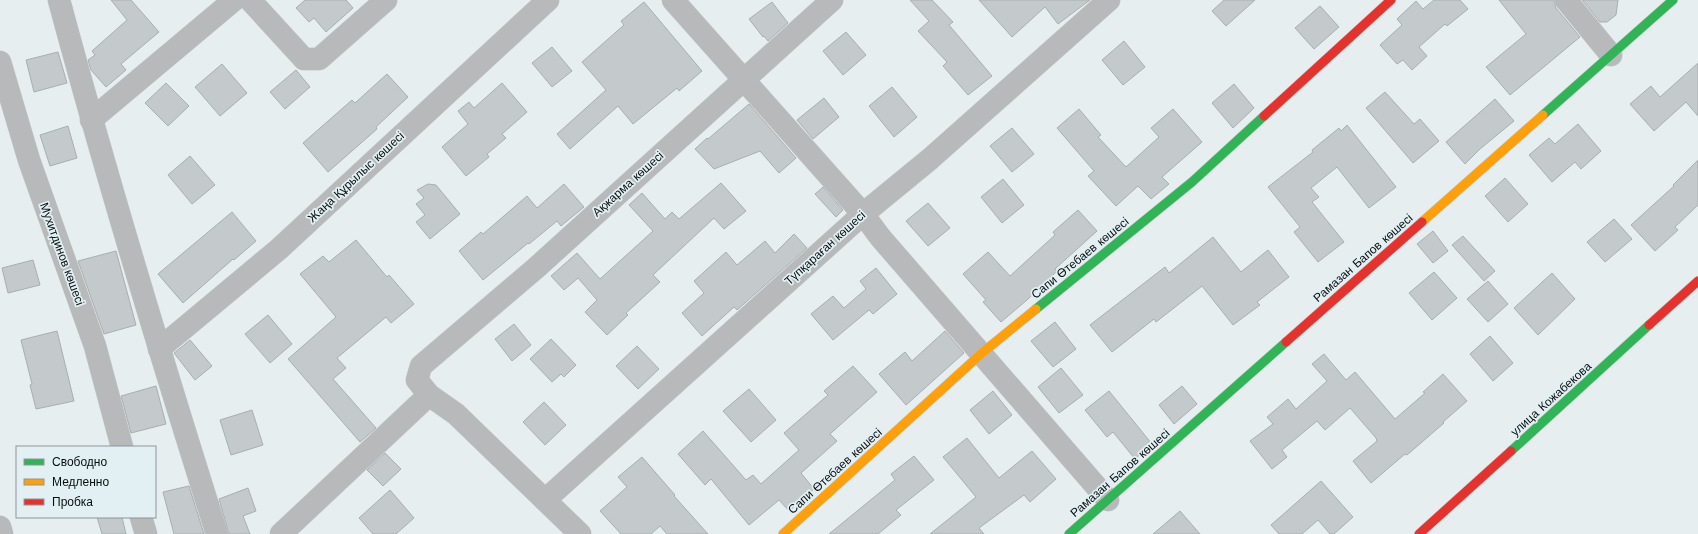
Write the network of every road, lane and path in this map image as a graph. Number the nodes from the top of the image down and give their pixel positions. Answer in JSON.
{"nodes":[{"id":1,"x":59,"y":0,"type":"edge"},
{"id":2,"x":234,"y":0,"type":"edge"},
{"id":3,"x":250,"y":0,"type":"edge"},
{"id":4,"x":386,"y":0,"type":"edge"},
{"id":5,"x":548,"y":0,"type":"edge"},
{"id":6,"x":673,"y":0,"type":"edge"},
{"id":7,"x":832,"y":0,"type":"edge"},
{"id":8,"x":1109,"y":0,"type":"edge"},
{"id":9,"x":1391,"y":0,"type":"edge"},
{"id":10,"x":1566,"y":0,"type":"edge"},
{"id":11,"x":1673,"y":0,"type":"edge"},
{"id":12,"x":1611,"y":55,"type":"junction"},
{"id":13,"x":0,"y":62,"type":"edge"},
{"id":14,"x":743,"y":79,"type":"junction"},
{"id":15,"x":91,"y":120,"type":"junction"},
{"id":16,"x":863,"y":214,"type":"junction"},
{"id":17,"x":1698,"y":281,"type":"edge"},
{"id":18,"x":159,"y":349,"type":"junction"},
{"id":19,"x":982,"y":353,"type":"junction"},
{"id":20,"x":429,"y":395,"type":"junction"},
{"id":21,"x":122,"y":446,"type":"edge"},
{"id":22,"x":546,"y":500,"type":"junction"},
{"id":23,"x":1108,"y":500,"type":"junction"},
{"id":24,"x":141,"y":518,"type":"edge"},
{"id":25,"x":0,"y":527,"type":"edge"},
{"id":26,"x":2,"y":534,"type":"edge"},
{"id":27,"x":146,"y":534,"type":"edge"},
{"id":28,"x":217,"y":534,"type":"edge"},
{"id":29,"x":281,"y":534,"type":"edge"},
{"id":30,"x":580,"y":534,"type":"edge"},
{"id":31,"x":783,"y":534,"type":"edge"},
{"id":32,"x":1069,"y":534,"type":"edge"},
{"id":33,"x":1419,"y":534,"type":"edge"}],
"edges":[{"from":1,"to":15,"type":"street"},
{"from":2,"to":15,"type":"street"},
{"from":3,"to":4,"type":"street"},
{"from":5,"to":18,"type":"street","name":"Жаңа Құрылыс көшесі"},
{"from":6,"to":14,"type":"street"},
{"from":7,"to":14,"type":"street","name":"Ақжарма көшесі"},
{"from":8,"to":16,"type":"street","name":"Түпқараған көшесі"},
{"from":9,"to":19,"type":"street","name":"Сапи Өтебаев көшесі"},
{"from":10,"to":12,"type":"street"},
{"from":11,"to":12,"type":"street","name":"Рамазан Бапов көшесі"},
{"from":12,"to":23,"type":"street","name":"Рамазан Бапов көшесі"},
{"from":13,"to":21,"type":"street","name":"Мухитдинов көшесі"},
{"from":14,"to":16,"type":"street"},
{"from":14,"to":20,"type":"street","name":"Ақжарма көшесі"},
{"from":15,"to":18,"type":"street"},
{"from":16,"to":19,"type":"street"},
{"from":16,"to":22,"type":"street","name":"Түпқараған көшесі"},
{"from":17,"to":33,"type":"street","name":"улица Кожабекова"},
{"from":18,"to":28,"type":"street"},
{"from":19,"to":23,"type":"street"},
{"from":19,"to":31,"type":"street","name":"Сапи Өтебаев көшесі"},
{"from":20,"to":22,"type":"street"},
{"from":20,"to":29,"type":"street"},
{"from":22,"to":30,"type":"street"},
{"from":23,"to":32,"type":"street","name":"Рамазан Бапов көшесі"},
{"from":24,"to":27,"type":"street"},
{"from":25,"to":26,"type":"street"}]}
